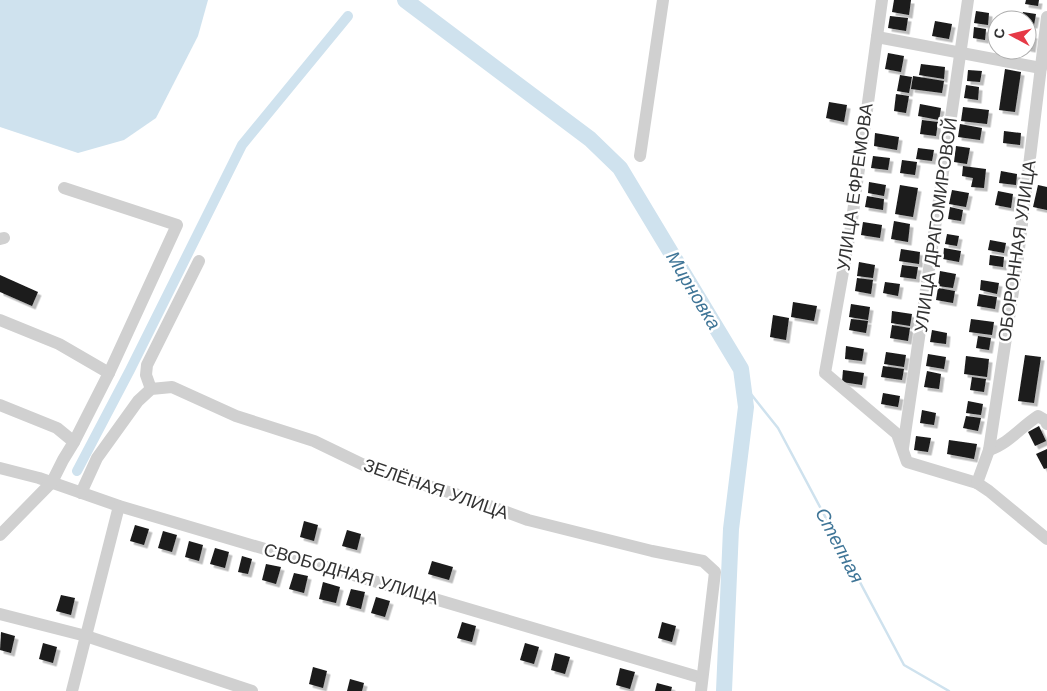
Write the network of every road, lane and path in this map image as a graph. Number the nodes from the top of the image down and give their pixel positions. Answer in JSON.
{"nodes":[{"id":1,"x":663,"y":0,"type":"edge"},
{"id":2,"x":882,"y":0,"type":"edge"},
{"id":3,"x":968,"y":0,"type":"edge"},
{"id":4,"x":1047,"y":17,"type":"edge"},
{"id":5,"x":878,"y":37,"type":"junction"},
{"id":6,"x":961,"y":52,"type":"junction"},
{"id":7,"x":1041,"y":68,"type":"junction"},
{"id":8,"x":640,"y":156,"type":"dead end"},
{"id":9,"x":64,"y":188,"type":"dead end"},
{"id":10,"x":199,"y":262,"type":"dead end"},
{"id":11,"x":0,"y":320,"type":"edge"},
{"id":12,"x":109,"y":373,"type":"junction"},
{"id":13,"x":151,"y":389,"type":"junction"},
{"id":14,"x":0,"y":405,"type":"edge"},
{"id":15,"x":1047,"y":424,"type":"edge"},
{"id":16,"x":74,"y":442,"type":"junction"},
{"id":17,"x":903,"y":450,"type":"junction"},
{"id":18,"x":989,"y":450,"type":"junction"},
{"id":19,"x":0,"y":468,"type":"edge"},
{"id":20,"x":52,"y":482,"type":"junction"},
{"id":21,"x":977,"y":484,"type":"junction"},
{"id":22,"x":82,"y":493,"type":"junction"},
{"id":23,"x":118,"y":506,"type":"junction"},
{"id":24,"x":0,"y":535,"type":"edge"},
{"id":25,"x":1047,"y":539,"type":"edge"},
{"id":26,"x":0,"y":614,"type":"edge"},
{"id":27,"x":86,"y":636,"type":"junction"},
{"id":28,"x":702,"y":678,"type":"junction"},
{"id":29,"x":72,"y":691,"type":"edge"},
{"id":30,"x":252,"y":691,"type":"edge"},
{"id":31,"x":701,"y":691,"type":"edge"}],
"edges":[{"from":1,"to":8,"type":"street"},
{"from":2,"to":5,"type":"street","name":"УЛИЦА ЕФРЕМОВА"},
{"from":3,"to":6,"type":"street","name":"УЛИЦА ДРАГОМИРОВОЙ"},
{"from":4,"to":7,"type":"street","name":"ОБОРОННАЯ УЛИЦА"},
{"from":5,"to":6,"type":"street"},
{"from":5,"to":17,"type":"street","name":"УЛИЦА ЕФРЕМОВА"},
{"from":6,"to":7,"type":"street"},
{"from":6,"to":17,"type":"street","name":"УЛИЦА ДРАГОМИРОВОЙ"},
{"from":7,"to":18,"type":"street","name":"ОБОРОННАЯ УЛИЦА"},
{"from":9,"to":12,"type":"street"},
{"from":10,"to":13,"type":"street"},
{"from":11,"to":12,"type":"street"},
{"from":12,"to":16,"type":"street"},
{"from":13,"to":22,"type":"street"},
{"from":13,"to":28,"type":"street","name":"ЗЕЛЁНАЯ УЛИЦА"},
{"from":14,"to":16,"type":"street"},
{"from":15,"to":18,"type":"street"},
{"from":16,"to":20,"type":"street"},
{"from":17,"to":21,"type":"street"},
{"from":18,"to":21,"type":"street","name":"ОБОРОННАЯ УЛИЦА"},
{"from":19,"to":20,"type":"street","name":"СВОБОДНАЯ УЛИЦА"},
{"from":20,"to":22,"type":"street","name":"СВОБОДНАЯ УЛИЦА"},
{"from":20,"to":24,"type":"street"},
{"from":21,"to":25,"type":"street"},
{"from":22,"to":23,"type":"street","name":"СВОБОДНАЯ УЛИЦА"},
{"from":23,"to":27,"type":"street"},
{"from":23,"to":28,"type":"street","name":"СВОБОДНАЯ УЛИЦА"},
{"from":26,"to":27,"type":"street"},
{"from":27,"to":29,"type":"street"},
{"from":27,"to":30,"type":"street"},
{"from":28,"to":31,"type":"street"}]}
